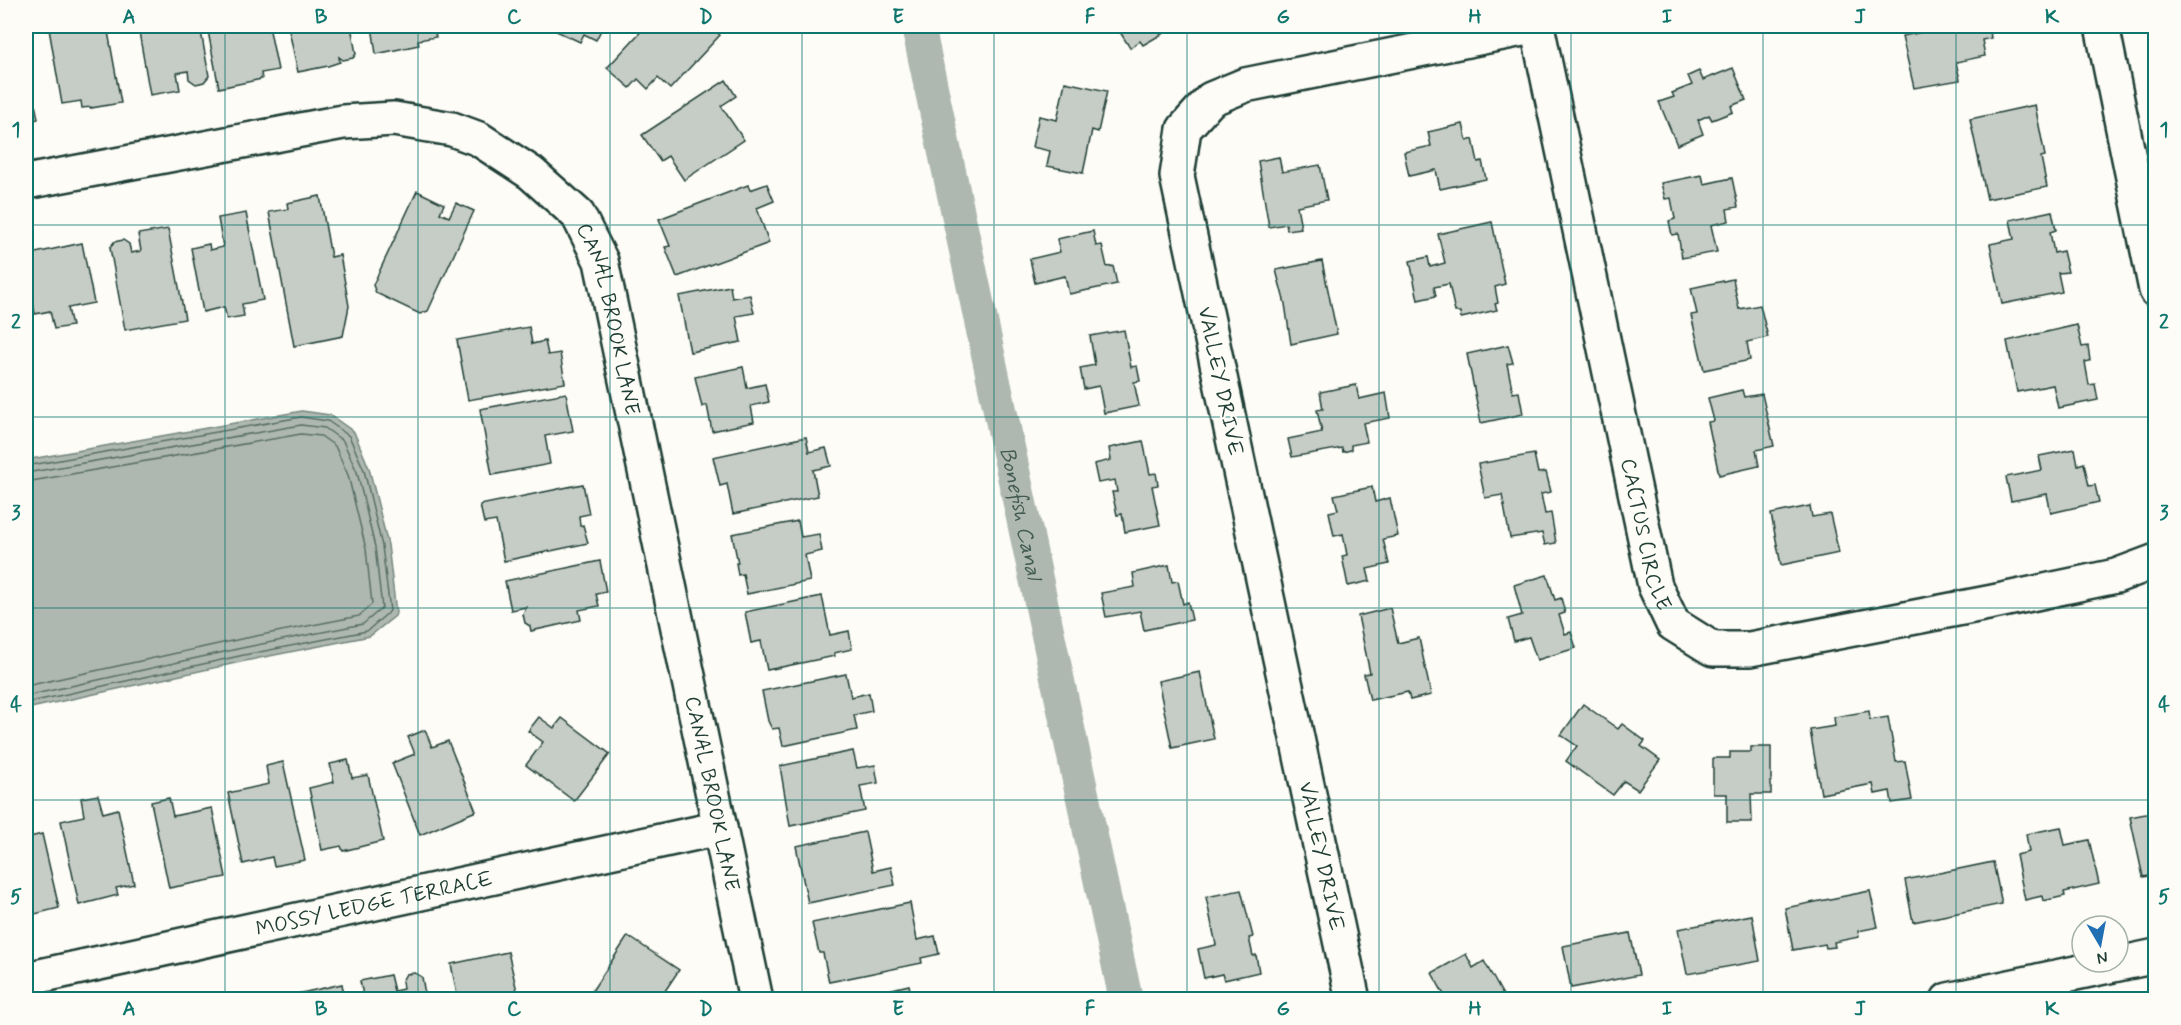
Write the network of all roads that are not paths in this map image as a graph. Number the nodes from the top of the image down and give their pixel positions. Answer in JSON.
{"nodes":[{"id":1,"x":1537,"y":26,"type":"edge"},
{"id":2,"x":2102,"y":26,"type":"edge"},
{"id":3,"x":26,"y":182,"type":"edge"},
{"id":4,"x":2156,"y":290,"type":"edge"},
{"id":5,"x":2156,"y":561,"type":"edge"},
{"id":6,"x":720,"y":828,"type":"junction"},
{"id":7,"x":2156,"y":956,"type":"edge"},
{"id":8,"x":26,"y":979,"type":"edge"},
{"id":9,"x":756,"y":999,"type":"edge"},
{"id":10,"x":1353,"y":999,"type":"edge"},
{"id":11,"x":1948,"y":999,"type":"edge"}],
"edges":[{"from":1,"to":5,"type":"street","name":"CACTUS CIRCLE"},
{"from":1,"to":10,"type":"street","name":"VALLEY DRIVE"},
{"from":2,"to":4,"type":"street"},
{"from":3,"to":6,"type":"street","name":"CANAL BROOK LANE"},
{"from":6,"to":8,"type":"street","name":"MOSSY LEDGE TERRACE"},
{"from":6,"to":9,"type":"street","name":"CANAL BROOK LANE"},
{"from":7,"to":11,"type":"street"}]}
